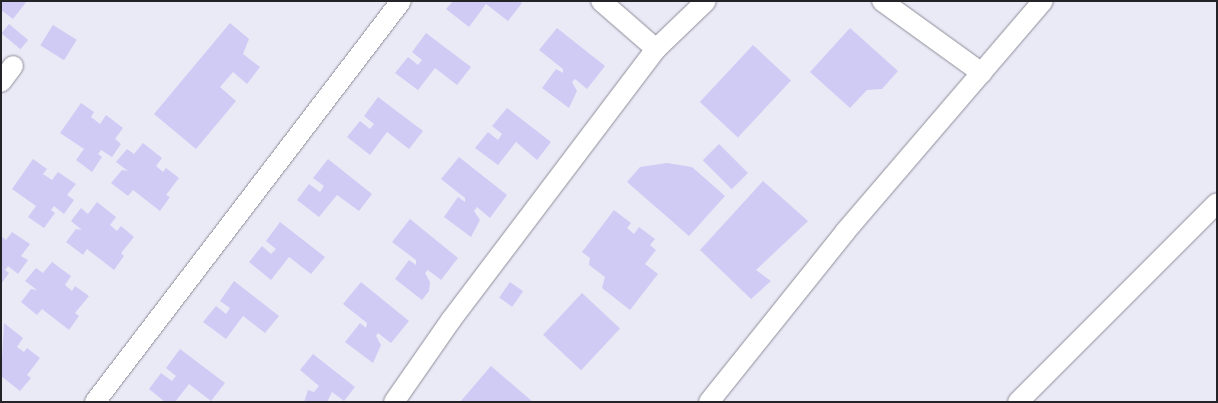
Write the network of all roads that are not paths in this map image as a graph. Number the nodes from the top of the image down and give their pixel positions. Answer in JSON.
{"nodes":[{"id":1,"x":401,"y":1,"type":"edge"},
{"id":2,"x":601,"y":1,"type":"edge"},
{"id":3,"x":706,"y":1,"type":"edge"},
{"id":4,"x":882,"y":1,"type":"edge"},
{"id":5,"x":1043,"y":1,"type":"edge"},
{"id":6,"x":656,"y":49,"type":"junction"},
{"id":7,"x":982,"y":73,"type":"junction"},
{"id":8,"x":1217,"y":203,"type":"edge"},
{"id":9,"x":95,"y":402,"type":"edge"},
{"id":10,"x":394,"y":402,"type":"edge"},
{"id":11,"x":709,"y":402,"type":"edge"},
{"id":12,"x":1018,"y":402,"type":"edge"}],
"edges":[{"from":1,"to":9,"type":"street"},
{"from":2,"to":6,"type":"street"},
{"from":3,"to":6,"type":"street"},
{"from":4,"to":7,"type":"street"},
{"from":5,"to":7,"type":"street"},
{"from":6,"to":10,"type":"street"},
{"from":7,"to":11,"type":"street"},
{"from":8,"to":12,"type":"street"}]}
